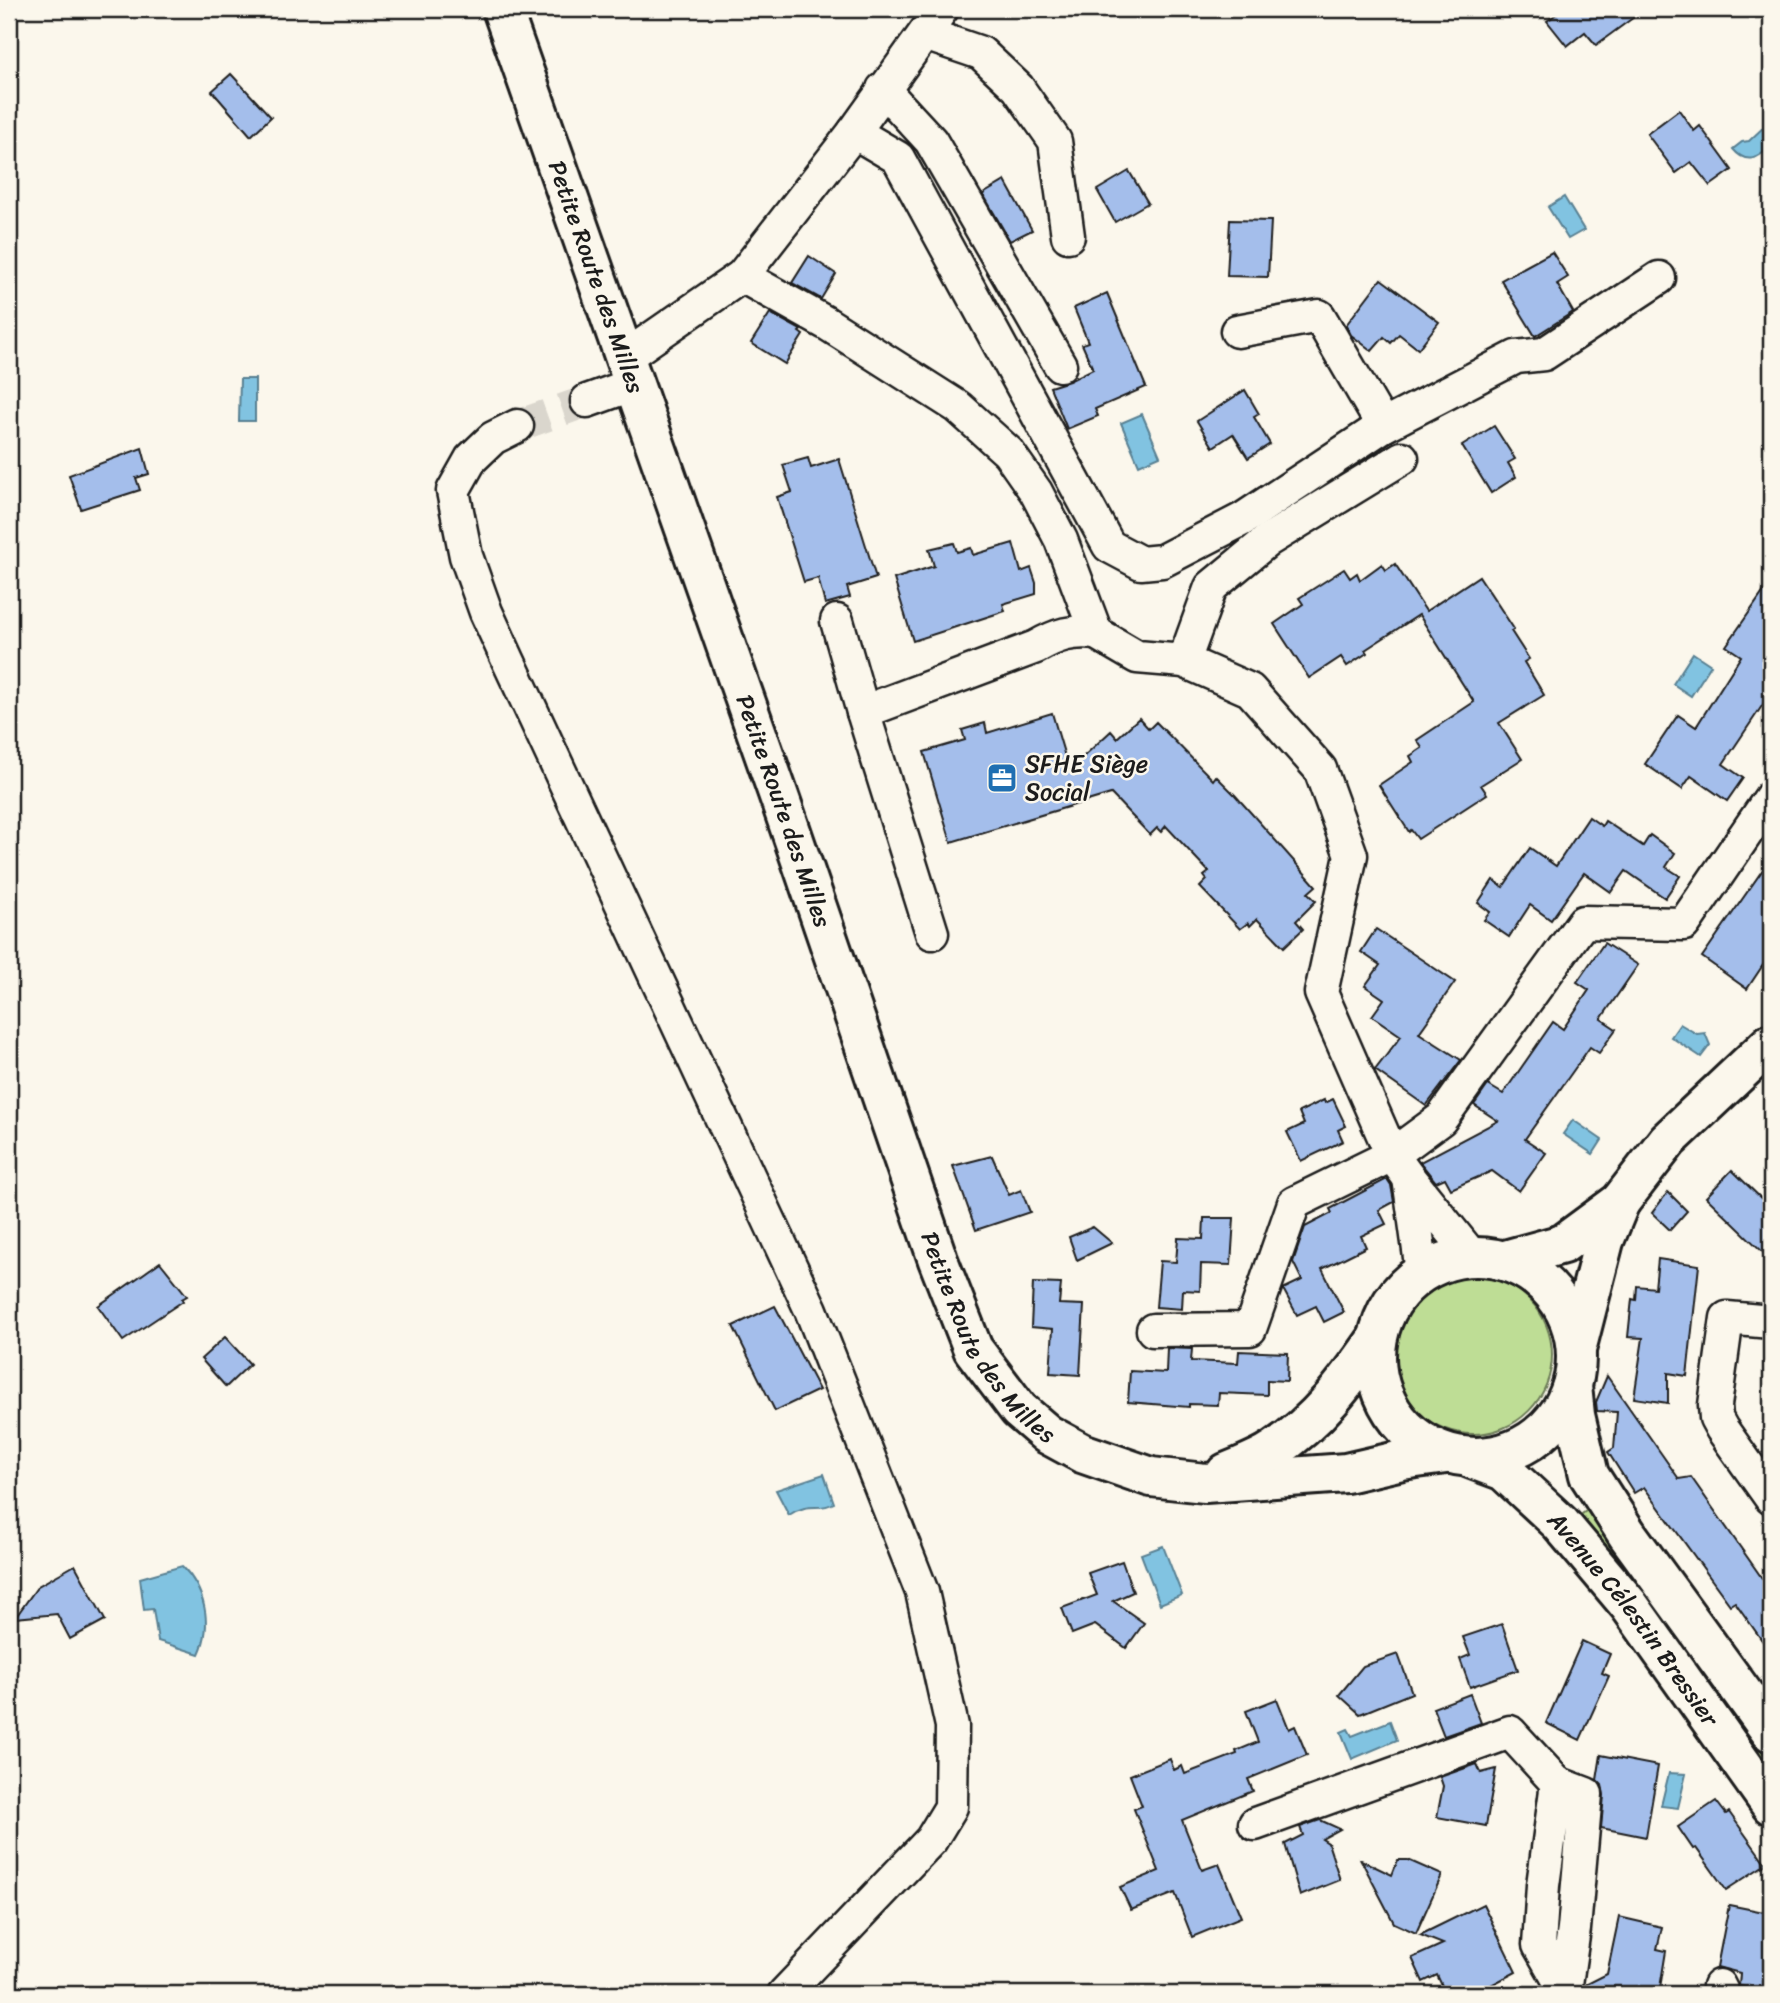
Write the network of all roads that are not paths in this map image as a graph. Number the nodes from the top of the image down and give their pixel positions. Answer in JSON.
{"nodes":[{"id":1,"x":502,"y":9,"type":"edge"},
{"id":2,"x":933,"y":21,"type":"edge"},
{"id":3,"x":883,"y":89,"type":"junction"},
{"id":4,"x":854,"y":132,"type":"junction"},
{"id":5,"x":1068,"y":236,"type":"dead end"},
{"id":6,"x":741,"y":276,"type":"junction"},
{"id":7,"x":1659,"y":278,"type":"dead end"},
{"id":8,"x":1237,"y":331,"type":"dead end"},
{"id":9,"x":1060,"y":365,"type":"dead end"},
{"id":10,"x":630,"y":370,"type":"junction"},
{"id":11,"x":587,"y":401,"type":"tunnel mouth"},
{"id":12,"x":517,"y":426,"type":"tunnel mouth"},
{"id":13,"x":1383,"y":426,"type":"junction"},
{"id":14,"x":1402,"y":458,"type":"dead end"},
{"id":15,"x":837,"y":621,"type":"dead end"},
{"id":16,"x":1097,"y":633,"type":"junction"},
{"id":17,"x":1184,"y":661,"type":"junction"},
{"id":18,"x":863,"y":712,"type":"junction"},
{"id":19,"x":1771,"y":797,"type":"edge"},
{"id":20,"x":932,"y":933,"type":"dead end"},
{"id":21,"x":1771,"y":1043,"type":"edge"},
{"id":22,"x":1401,"y":1166,"type":"junction"},
{"id":23,"x":1620,"y":1202,"type":"junction"},
{"id":24,"x":1488,"y":1257,"type":"junction"},
{"id":25,"x":1422,"y":1272,"type":"junction"},
{"id":26,"x":1771,"y":1321,"type":"edge"},
{"id":27,"x":1153,"y":1330,"type":"dead end"},
{"id":28,"x":1376,"y":1340,"type":"junction"},
{"id":29,"x":1574,"y":1368,"type":"junction"},
{"id":30,"x":1459,"y":1456,"type":"junction"},
{"id":31,"x":1205,"y":1483,"type":"junction"},
{"id":32,"x":1771,"y":1498,"type":"edge"},
{"id":33,"x":1771,"y":1732,"type":"edge"},
{"id":34,"x":1771,"y":1805,"type":"edge"},
{"id":35,"x":1255,"y":1824,"type":"dead end"},
{"id":36,"x":1566,"y":1993,"type":"edge"},
{"id":37,"x":784,"y":1994,"type":"edge"}],
"edges":[{"from":1,"to":10,"type":"main road","name":"Petite Route des Milles"},
{"from":2,"to":3,"type":"street"},
{"from":2,"to":5,"type":"street"},
{"from":3,"to":4,"type":"street"},
{"from":3,"to":9,"type":"street"},
{"from":4,"to":6,"type":"street"},
{"from":4,"to":13,"type":"street"},
{"from":6,"to":10,"type":"street"},
{"from":6,"to":16,"type":"street"},
{"from":7,"to":13,"type":"street"},
{"from":8,"to":13,"type":"street"},
{"from":10,"to":11,"type":"street"},
{"from":10,"to":31,"type":"main road","name":"Petite Route des Milles"},
{"from":12,"to":37,"type":"street"},
{"from":14,"to":17,"type":"street"},
{"from":15,"to":18,"type":"street"},
{"from":16,"to":17,"type":"street"},
{"from":16,"to":18,"type":"street"},
{"from":17,"to":22,"type":"street"},
{"from":18,"to":20,"type":"street"},
{"from":19,"to":22,"type":"street"},
{"from":21,"to":23,"type":"main road"},
{"from":22,"to":24,"type":"street"},
{"from":22,"to":25,"type":"street"},
{"from":22,"to":27,"type":"street"},
{"from":23,"to":24,"type":"main road"},
{"from":23,"to":29,"type":"main road"},
{"from":24,"to":25,"type":"main road"},
{"from":24,"to":29,"type":"main road"},
{"from":25,"to":28,"type":"main road"},
{"from":26,"to":32,"type":"street"},
{"from":28,"to":30,"type":"main road"},
{"from":28,"to":31,"type":"main road"},
{"from":29,"to":30,"type":"main road"},
{"from":29,"to":33,"type":"main road","name":"Avenue Célestin Bressier"},
{"from":30,"to":31,"type":"main road","name":"Petite Route des Milles"},
{"from":30,"to":34,"type":"main road","name":"Avenue Célestin Bressier"},
{"from":35,"to":36,"type":"street"}]}
